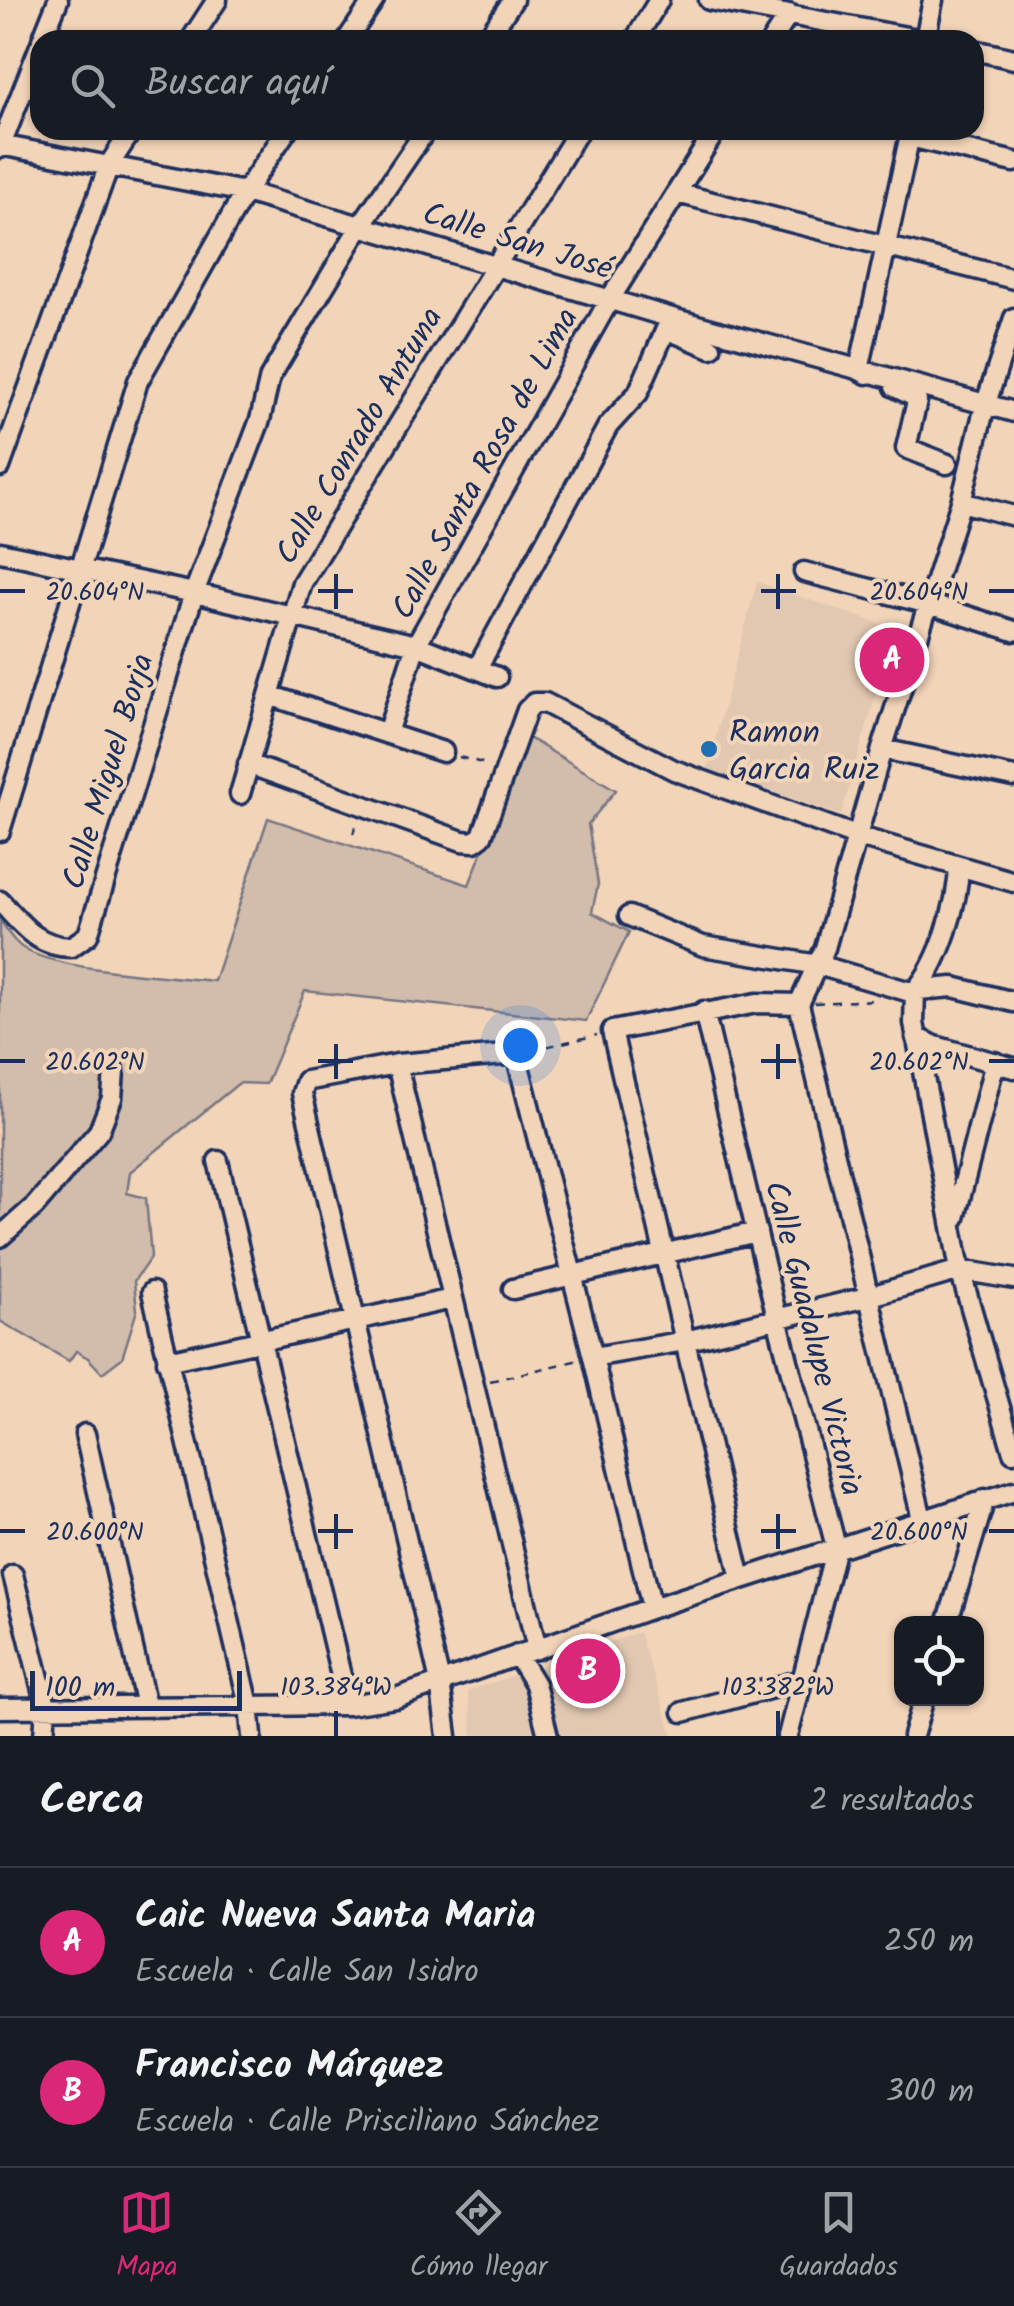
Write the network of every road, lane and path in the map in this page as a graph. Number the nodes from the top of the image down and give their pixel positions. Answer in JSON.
{"nodes":[{"id":1,"x":58,"y":0,"type":"edge"},
{"id":2,"x":217,"y":0,"type":"edge"},
{"id":3,"x":374,"y":0,"type":"edge"},
{"id":4,"x":514,"y":0,"type":"edge"},
{"id":5,"x":659,"y":0,"type":"edge"},
{"id":6,"x":709,"y":0,"type":"edge"},
{"id":7,"x":933,"y":0,"type":"edge"},
{"id":8,"x":789,"y":14,"type":"junction"},
{"id":9,"x":46,"y":30,"type":"edge"},
{"id":10,"x":198,"y":30,"type":"edge"},
{"id":11,"x":354,"y":30,"type":"edge"},
{"id":12,"x":493,"y":30,"type":"edge"},
{"id":13,"x":640,"y":30,"type":"edge"},
{"id":14,"x":779,"y":30,"type":"edge"},
{"id":15,"x":872,"y":30,"type":"edge"},
{"id":16,"x":926,"y":30,"type":"edge"},
{"id":17,"x":984,"y":52,"type":"edge"},
{"id":18,"x":1014,"y":59,"type":"edge"},
{"id":19,"x":30,"y":71,"type":"edge"},
{"id":20,"x":125,"y":140,"type":"edge"},
{"id":21,"x":280,"y":140,"type":"edge"},
{"id":22,"x":419,"y":140,"type":"edge"},
{"id":23,"x":573,"y":140,"type":"edge"},
{"id":24,"x":710,"y":140,"type":"edge"},
{"id":25,"x":909,"y":140,"type":"edge"},
{"id":26,"x":936,"y":140,"type":"edge"},
{"id":27,"x":0,"y":146,"type":"edge"},
{"id":28,"x":1014,"y":162,"type":"edge"},
{"id":29,"x":109,"y":164,"type":"junction"},
{"id":30,"x":245,"y":192,"type":"junction"},
{"id":31,"x":676,"y":193,"type":"junction"},
{"id":32,"x":361,"y":225,"type":"junction"},
{"id":33,"x":886,"y":246,"type":"junction"},
{"id":34,"x":496,"y":264,"type":"junction"},
{"id":35,"x":1014,"y":279,"type":"edge"},
{"id":36,"x":610,"y":300,"type":"junction"},
{"id":37,"x":1014,"y":318,"type":"edge"},
{"id":38,"x":671,"y":324,"type":"junction"},
{"id":39,"x":711,"y":348,"type":"dead end"},
{"id":40,"x":859,"y":370,"type":"junction"},
{"id":41,"x":986,"y":406,"type":"junction"},
{"id":42,"x":1014,"y":412,"type":"edge"},
{"id":43,"x":947,"y":464,"type":"dead end"},
{"id":44,"x":0,"y":467,"type":"edge"},
{"id":45,"x":961,"y":502,"type":"junction"},
{"id":46,"x":1014,"y":516,"type":"edge"},
{"id":47,"x":0,"y":552,"type":"edge"},
{"id":48,"x":82,"y":569,"type":"junction"},
{"id":49,"x":804,"y":572,"type":"dead end"},
{"id":50,"x":194,"y":593,"type":"junction"},
{"id":51,"x":928,"y":604,"type":"junction"},
{"id":52,"x":292,"y":616,"type":"junction"},
{"id":53,"x":1014,"y":631,"type":"edge"},
{"id":54,"x":416,"y":645,"type":"junction"},
{"id":55,"x":478,"y":667,"type":"junction"},
{"id":56,"x":497,"y":677,"type":"dead end"},
{"id":57,"x":268,"y":695,"type":"junction"},
{"id":58,"x":387,"y":733,"type":"junction"},
{"id":59,"x":882,"y":749,"type":"junction"},
{"id":60,"x":443,"y":752,"type":"joint"},
{"id":61,"x":248,"y":764,"type":"junction"},
{"id":62,"x":508,"y":770,"type":"junction"},
{"id":63,"x":1014,"y":777,"type":"edge"},
{"id":64,"x":240,"y":794,"type":"dead end"},
{"id":65,"x":0,"y":831,"type":"edge"},
{"id":66,"x":856,"y":836,"type":"junction"},
{"id":67,"x":959,"y":866,"type":"junction"},
{"id":68,"x":1014,"y":882,"type":"edge"},
{"id":69,"x":0,"y":901,"type":"edge"},
{"id":70,"x":628,"y":916,"type":"dead end"},
{"id":71,"x":808,"y":987,"type":"junction"},
{"id":72,"x":911,"y":991,"type":"junction"},
{"id":73,"x":1014,"y":1002,"type":"edge"},
{"id":74,"x":704,"y":1012,"type":"junction"},
{"id":75,"x":612,"y":1031,"type":"junction"},
{"id":76,"x":916,"y":1037,"type":"junction"},
{"id":77,"x":516,"y":1054,"type":"junction"},
{"id":78,"x":397,"y":1064,"type":"junction"},
{"id":79,"x":1005,"y":1065,"type":"edge"},
{"id":80,"x":114,"y":1071,"type":"dead end"},
{"id":81,"x":218,"y":1161,"type":"dead end"},
{"id":82,"x":954,"y":1223,"type":"junction"},
{"id":83,"x":757,"y":1232,"type":"junction"},
{"id":84,"x":0,"y":1237,"type":"edge"},
{"id":85,"x":664,"y":1254,"type":"junction"},
{"id":86,"x":960,"y":1270,"type":"junction"},
{"id":87,"x":570,"y":1276,"type":"junction"},
{"id":88,"x":1014,"y":1279,"type":"edge"},
{"id":89,"x":513,"y":1289,"type":"dead end"},
{"id":90,"x":152,"y":1292,"type":"dead end"},
{"id":91,"x":871,"y":1296,"type":"junction"},
{"id":92,"x":452,"y":1299,"type":"junction"},
{"id":93,"x":777,"y":1318,"type":"junction"},
{"id":94,"x":353,"y":1320,"type":"junction"},
{"id":95,"x":684,"y":1340,"type":"junction"},
{"id":96,"x":260,"y":1341,"type":"junction"},
{"id":97,"x":594,"y":1357,"type":"junction"},
{"id":98,"x":167,"y":1361,"type":"junction"},
{"id":99,"x":474,"y":1385,"type":"junction"},
{"id":100,"x":84,"y":1434,"type":"dead end"},
{"id":101,"x":1014,"y":1452,"type":"edge"},
{"id":102,"x":1014,"y":1490,"type":"edge"},
{"id":103,"x":985,"y":1499,"type":"junction"},
{"id":104,"x":922,"y":1519,"type":"junction"},
{"id":105,"x":836,"y":1547,"type":"junction"},
{"id":106,"x":13,"y":1575,"type":"dead end"},
{"id":107,"x":741,"y":1578,"type":"junction"},
{"id":108,"x":652,"y":1608,"type":"junction"},
{"id":109,"x":949,"y":1616,"type":"edge"},
{"id":110,"x":536,"y":1649,"type":"junction"},
{"id":111,"x":517,"y":1655,"type":"junction"},
{"id":112,"x":802,"y":1680,"type":"junction"},
{"id":113,"x":440,"y":1682,"type":"junction"},
{"id":114,"x":249,"y":1705,"type":"junction"},
{"id":115,"x":348,"y":1705,"type":"junction"},
{"id":116,"x":46,"y":1706,"type":"junction"},
{"id":117,"x":146,"y":1706,"type":"junction"},
{"id":118,"x":921,"y":1706,"type":"edge"},
{"id":119,"x":0,"y":1708,"type":"edge"},
{"id":120,"x":684,"y":1712,"type":"dead end"},
{"id":121,"x":44,"y":1736,"type":"edge"},
{"id":122,"x":252,"y":1736,"type":"edge"},
{"id":123,"x":447,"y":1736,"type":"edge"},
{"id":124,"x":548,"y":1736,"type":"edge"},
{"id":125,"x":788,"y":1736,"type":"edge"},
{"id":126,"x":912,"y":1736,"type":"edge"}],
"edges":[{"from":1,"to":9,"type":"street"},
{"from":2,"to":10,"type":"street"},
{"from":3,"to":11,"type":"street"},
{"from":4,"to":12,"type":"street"},
{"from":5,"to":13,"type":"street"},
{"from":6,"to":8,"type":"street"},
{"from":7,"to":16,"type":"street"},
{"from":8,"to":14,"type":"street"},
{"from":8,"to":15,"type":"street"},
{"from":17,"to":18,"type":"street"},
{"from":19,"to":27,"type":"street"},
{"from":20,"to":29,"type":"street"},
{"from":21,"to":30,"type":"street"},
{"from":22,"to":32,"type":"street","name":"Calle Miguel Borja"},
{"from":23,"to":34,"type":"street","name":"Calle Conrado Antuna"},
{"from":24,"to":31,"type":"street","name":"Calle Santa Rosa de Lima"},
{"from":25,"to":33,"type":"street"},
{"from":26,"to":28,"type":"street"},
{"from":27,"to":29,"type":"street","name":"Calle San José"},
{"from":29,"to":30,"type":"street","name":"Calle San José"},
{"from":29,"to":44,"type":"street"},
{"from":30,"to":32,"type":"street","name":"Calle San José"},
{"from":30,"to":48,"type":"street"},
{"from":31,"to":33,"type":"street"},
{"from":31,"to":36,"type":"street","name":"Calle Santa Rosa de Lima"},
{"from":32,"to":34,"type":"street","name":"Calle San José"},
{"from":32,"to":50,"type":"street","name":"Calle Miguel Borja"},
{"from":33,"to":35,"type":"street"},
{"from":33,"to":40,"type":"street"},
{"from":34,"to":36,"type":"street","name":"Calle San José"},
{"from":34,"to":52,"type":"street","name":"Calle Conrado Antuna"},
{"from":36,"to":38,"type":"street","name":"Calle San José"},
{"from":36,"to":54,"type":"street","name":"Calle Santa Rosa de Lima"},
{"from":37,"to":41,"type":"street"},
{"from":38,"to":39,"type":"street"},
{"from":38,"to":40,"type":"street","name":"Calle San José"},
{"from":38,"to":55,"type":"street"},
{"from":40,"to":41,"type":"street","name":"Calle San José"},
{"from":40,"to":43,"type":"street"},
{"from":41,"to":42,"type":"street","name":"Calle San José"},
{"from":41,"to":45,"type":"street"},
{"from":45,"to":46,"type":"street"},
{"from":45,"to":51,"type":"street"},
{"from":47,"to":48,"type":"street"},
{"from":48,"to":50,"type":"street"},
{"from":48,"to":65,"type":"street"},
{"from":49,"to":51,"type":"street"},
{"from":50,"to":52,"type":"street"},
{"from":50,"to":69,"type":"street","name":"Calle Miguel Borja"},
{"from":51,"to":53,"type":"street"},
{"from":51,"to":59,"type":"street"},
{"from":52,"to":54,"type":"street"},
{"from":52,"to":57,"type":"street","name":"Calle Conrado Antuna"},
{"from":54,"to":55,"type":"street"},
{"from":54,"to":58,"type":"street","name":"Calle Santa Rosa de Lima"},
{"from":55,"to":56,"type":"street"},
{"from":57,"to":58,"type":"street"},
{"from":57,"to":61,"type":"street","name":"Calle Conrado Antuna"},
{"from":58,"to":60,"type":"street"},
{"from":59,"to":63,"type":"street"},
{"from":59,"to":66,"type":"street"},
{"from":60,"to":62,"type":"path"},
{"from":61,"to":62,"type":"street"},
{"from":61,"to":64,"type":"street","name":"Calle Conrado Antuna"},
{"from":62,"to":66,"type":"street"},
{"from":66,"to":67,"type":"street"},
{"from":66,"to":71,"type":"street"},
{"from":67,"to":68,"type":"street"},
{"from":67,"to":72,"type":"street"},
{"from":70,"to":71,"type":"street"},
{"from":71,"to":72,"type":"street"},
{"from":71,"to":72,"type":"path"},
{"from":71,"to":74,"type":"street"},
{"from":71,"to":91,"type":"street"},
{"from":72,"to":73,"type":"street"},
{"from":72,"to":76,"type":"street"},
{"from":74,"to":75,"type":"street"},
{"from":74,"to":83,"type":"street","name":"Calle Guadalupe Victoria"},
{"from":75,"to":77,"type":"path"},
{"from":75,"to":85,"type":"street"},
{"from":76,"to":79,"type":"street"},
{"from":76,"to":82,"type":"street"},
{"from":77,"to":78,"type":"street"},
{"from":77,"to":87,"type":"street"},
{"from":78,"to":92,"type":"street"},
{"from":78,"to":94,"type":"street"},
{"from":79,"to":82,"type":"street"},
{"from":80,"to":84,"type":"street"},
{"from":81,"to":96,"type":"street"},
{"from":82,"to":86,"type":"street"},
{"from":83,"to":85,"type":"street"},
{"from":83,"to":93,"type":"street","name":"Calle Guadalupe Victoria"},
{"from":85,"to":87,"type":"street"},
{"from":85,"to":95,"type":"street"},
{"from":86,"to":88,"type":"street"},
{"from":86,"to":91,"type":"street"},
{"from":86,"to":101,"type":"street"},
{"from":87,"to":89,"type":"street"},
{"from":87,"to":97,"type":"street"},
{"from":90,"to":98,"type":"street"},
{"from":91,"to":93,"type":"street"},
{"from":91,"to":104,"type":"street"},
{"from":92,"to":94,"type":"street"},
{"from":92,"to":99,"type":"street"},
{"from":93,"to":95,"type":"street"},
{"from":93,"to":105,"type":"street","name":"Calle Guadalupe Victoria"},
{"from":94,"to":96,"type":"street"},
{"from":94,"to":113,"type":"street"},
{"from":95,"to":97,"type":"street"},
{"from":95,"to":107,"type":"street"},
{"from":96,"to":98,"type":"street"},
{"from":96,"to":115,"type":"street"},
{"from":97,"to":99,"type":"path"},
{"from":97,"to":108,"type":"street"},
{"from":98,"to":114,"type":"street"},
{"from":99,"to":110,"type":"street"},
{"from":100,"to":117,"type":"street"},
{"from":102,"to":103,"type":"street"},
{"from":103,"to":104,"type":"street"},
{"from":103,"to":109,"type":"street"},
{"from":104,"to":105,"type":"street"},
{"from":105,"to":107,"type":"street"},
{"from":105,"to":112,"type":"street","name":"Calle Guadalupe Victoria"},
{"from":106,"to":116,"type":"street"},
{"from":107,"to":108,"type":"street"},
{"from":108,"to":110,"type":"street"},
{"from":110,"to":111,"type":"street"},
{"from":111,"to":113,"type":"street"},
{"from":111,"to":124,"type":"street"},
{"from":112,"to":120,"type":"street"},
{"from":112,"to":125,"type":"street","name":"Calle Guadalupe Victoria"},
{"from":113,"to":115,"type":"street"},
{"from":113,"to":123,"type":"street"},
{"from":114,"to":115,"type":"street"},
{"from":114,"to":117,"type":"street"},
{"from":114,"to":122,"type":"street"},
{"from":116,"to":117,"type":"street"},
{"from":116,"to":119,"type":"street"},
{"from":116,"to":121,"type":"street"},
{"from":118,"to":126,"type":"street"}]}
